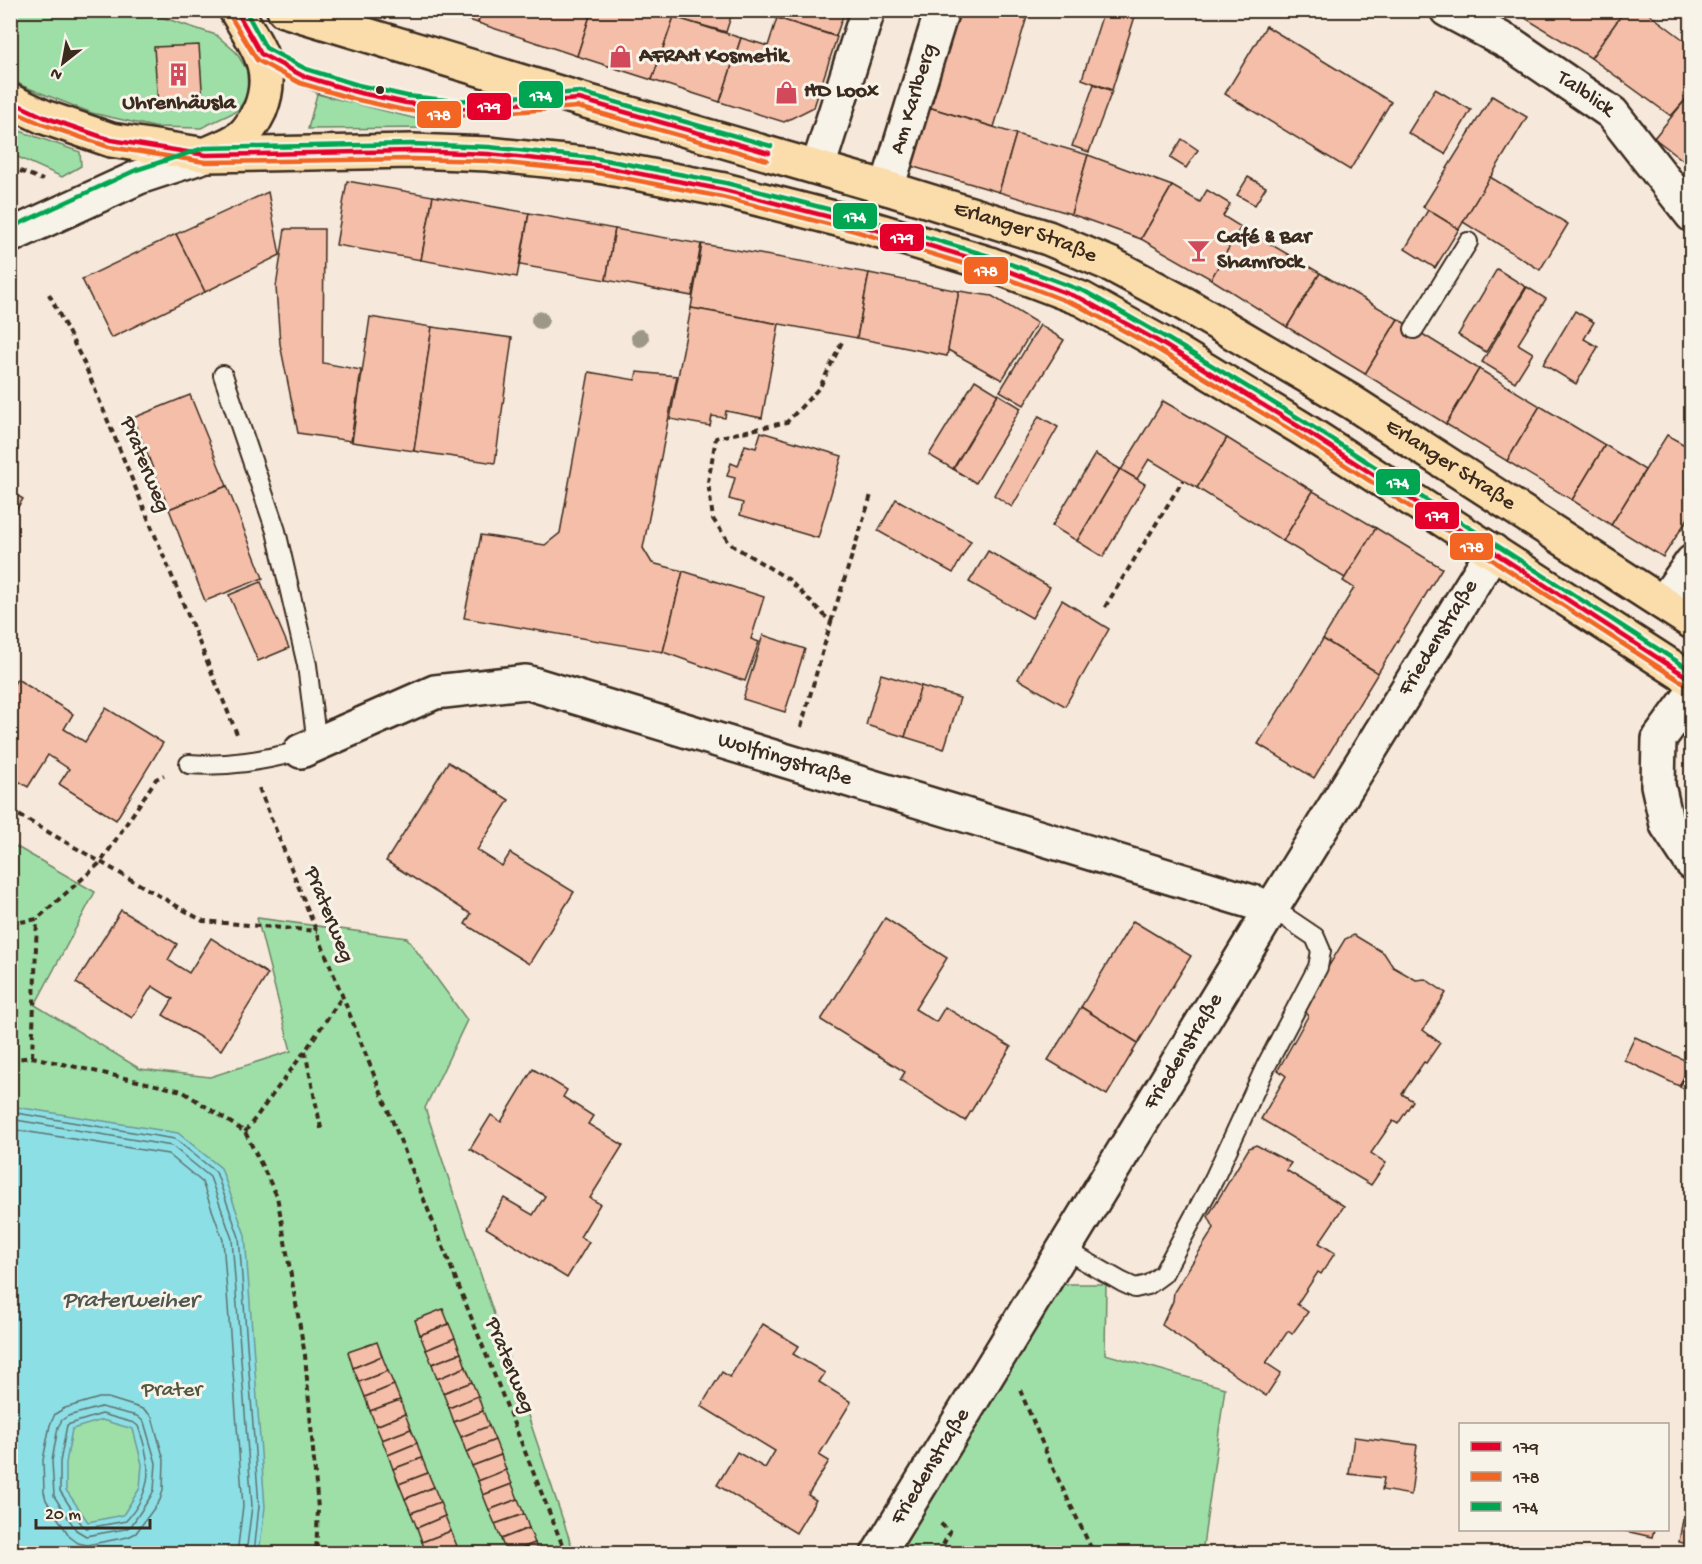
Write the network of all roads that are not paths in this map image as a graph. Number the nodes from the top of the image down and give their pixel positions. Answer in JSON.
{"nodes":[{"id":1,"x":236,"y":10,"type":"edge"},
{"id":2,"x":284,"y":10,"type":"edge"},
{"id":3,"x":868,"y":10,"type":"edge"},
{"id":4,"x":942,"y":10,"type":"edge"},
{"id":5,"x":1447,"y":10,"type":"edge"},
{"id":6,"x":261,"y":54,"type":"junction"},
{"id":7,"x":579,"y":99,"type":"junction"},
{"id":8,"x":10,"y":101,"type":"edge"},
{"id":9,"x":206,"y":154,"type":"junction"},
{"id":10,"x":818,"y":167,"type":"junction"},
{"id":11,"x":887,"y":188,"type":"junction"},
{"id":12,"x":1692,"y":215,"type":"edge"},
{"id":13,"x":10,"y":236,"type":"edge"},
{"id":14,"x":1468,"y":242,"type":"dead end"},
{"id":15,"x":1414,"y":329,"type":"dead end"},
{"id":16,"x":223,"y":375,"type":"dead end"},
{"id":17,"x":1493,"y":551,"type":"junction"},
{"id":18,"x":1692,"y":562,"type":"edge"},
{"id":19,"x":1663,"y":603,"type":"junction"},
{"id":20,"x":1692,"y":622,"type":"edge"},
{"id":21,"x":1692,"y":680,"type":"edge"},
{"id":22,"x":1692,"y":694,"type":"edge"},
{"id":23,"x":309,"y":748,"type":"junction"},
{"id":24,"x":189,"y":764,"type":"dead end"},
{"id":25,"x":1692,"y":863,"type":"edge"},
{"id":26,"x":1272,"y":908,"type":"junction"},
{"id":27,"x":1064,"y":1249,"type":"junction"},
{"id":28,"x":878,"y":1554,"type":"edge"}],
"edges":[{"from":1,"to":6,"type":"main road"},
{"from":2,"to":7,"type":"main road","name":"Erlanger Straße"},
{"from":3,"to":10,"type":"street"},
{"from":4,"to":11,"type":"street","name":"Am Karlberg"},
{"from":5,"to":12,"type":"street","name":"Talblick"},
{"from":6,"to":7,"type":"lane"},
{"from":6,"to":9,"type":"main road"},
{"from":7,"to":10,"type":"main road","name":"Erlanger Straße"},
{"from":8,"to":9,"type":"main road"},
{"from":9,"to":13,"type":"street","name":"Erlanger Straße"},
{"from":9,"to":17,"type":"main road","name":"Erlanger Straße"},
{"from":10,"to":11,"type":"main road","name":"Erlanger Straße"},
{"from":11,"to":19,"type":"main road","name":"Erlanger Straße"},
{"from":14,"to":15,"type":"lane"},
{"from":16,"to":23,"type":"lane"},
{"from":17,"to":21,"type":"main road","name":"Erlanger Straße"},
{"from":17,"to":26,"type":"street","name":"Friedenstraße"},
{"from":18,"to":19,"type":"street"},
{"from":19,"to":20,"type":"main road","name":"Erlanger Straße"},
{"from":22,"to":25,"type":"street"},
{"from":23,"to":24,"type":"lane"},
{"from":23,"to":26,"type":"street","name":"Wolfringstraße"},
{"from":26,"to":27,"type":"street","name":"Friedenstraße"},
{"from":26,"to":27,"type":"lane"},
{"from":27,"to":28,"type":"street","name":"Friedenstraße"}]}
